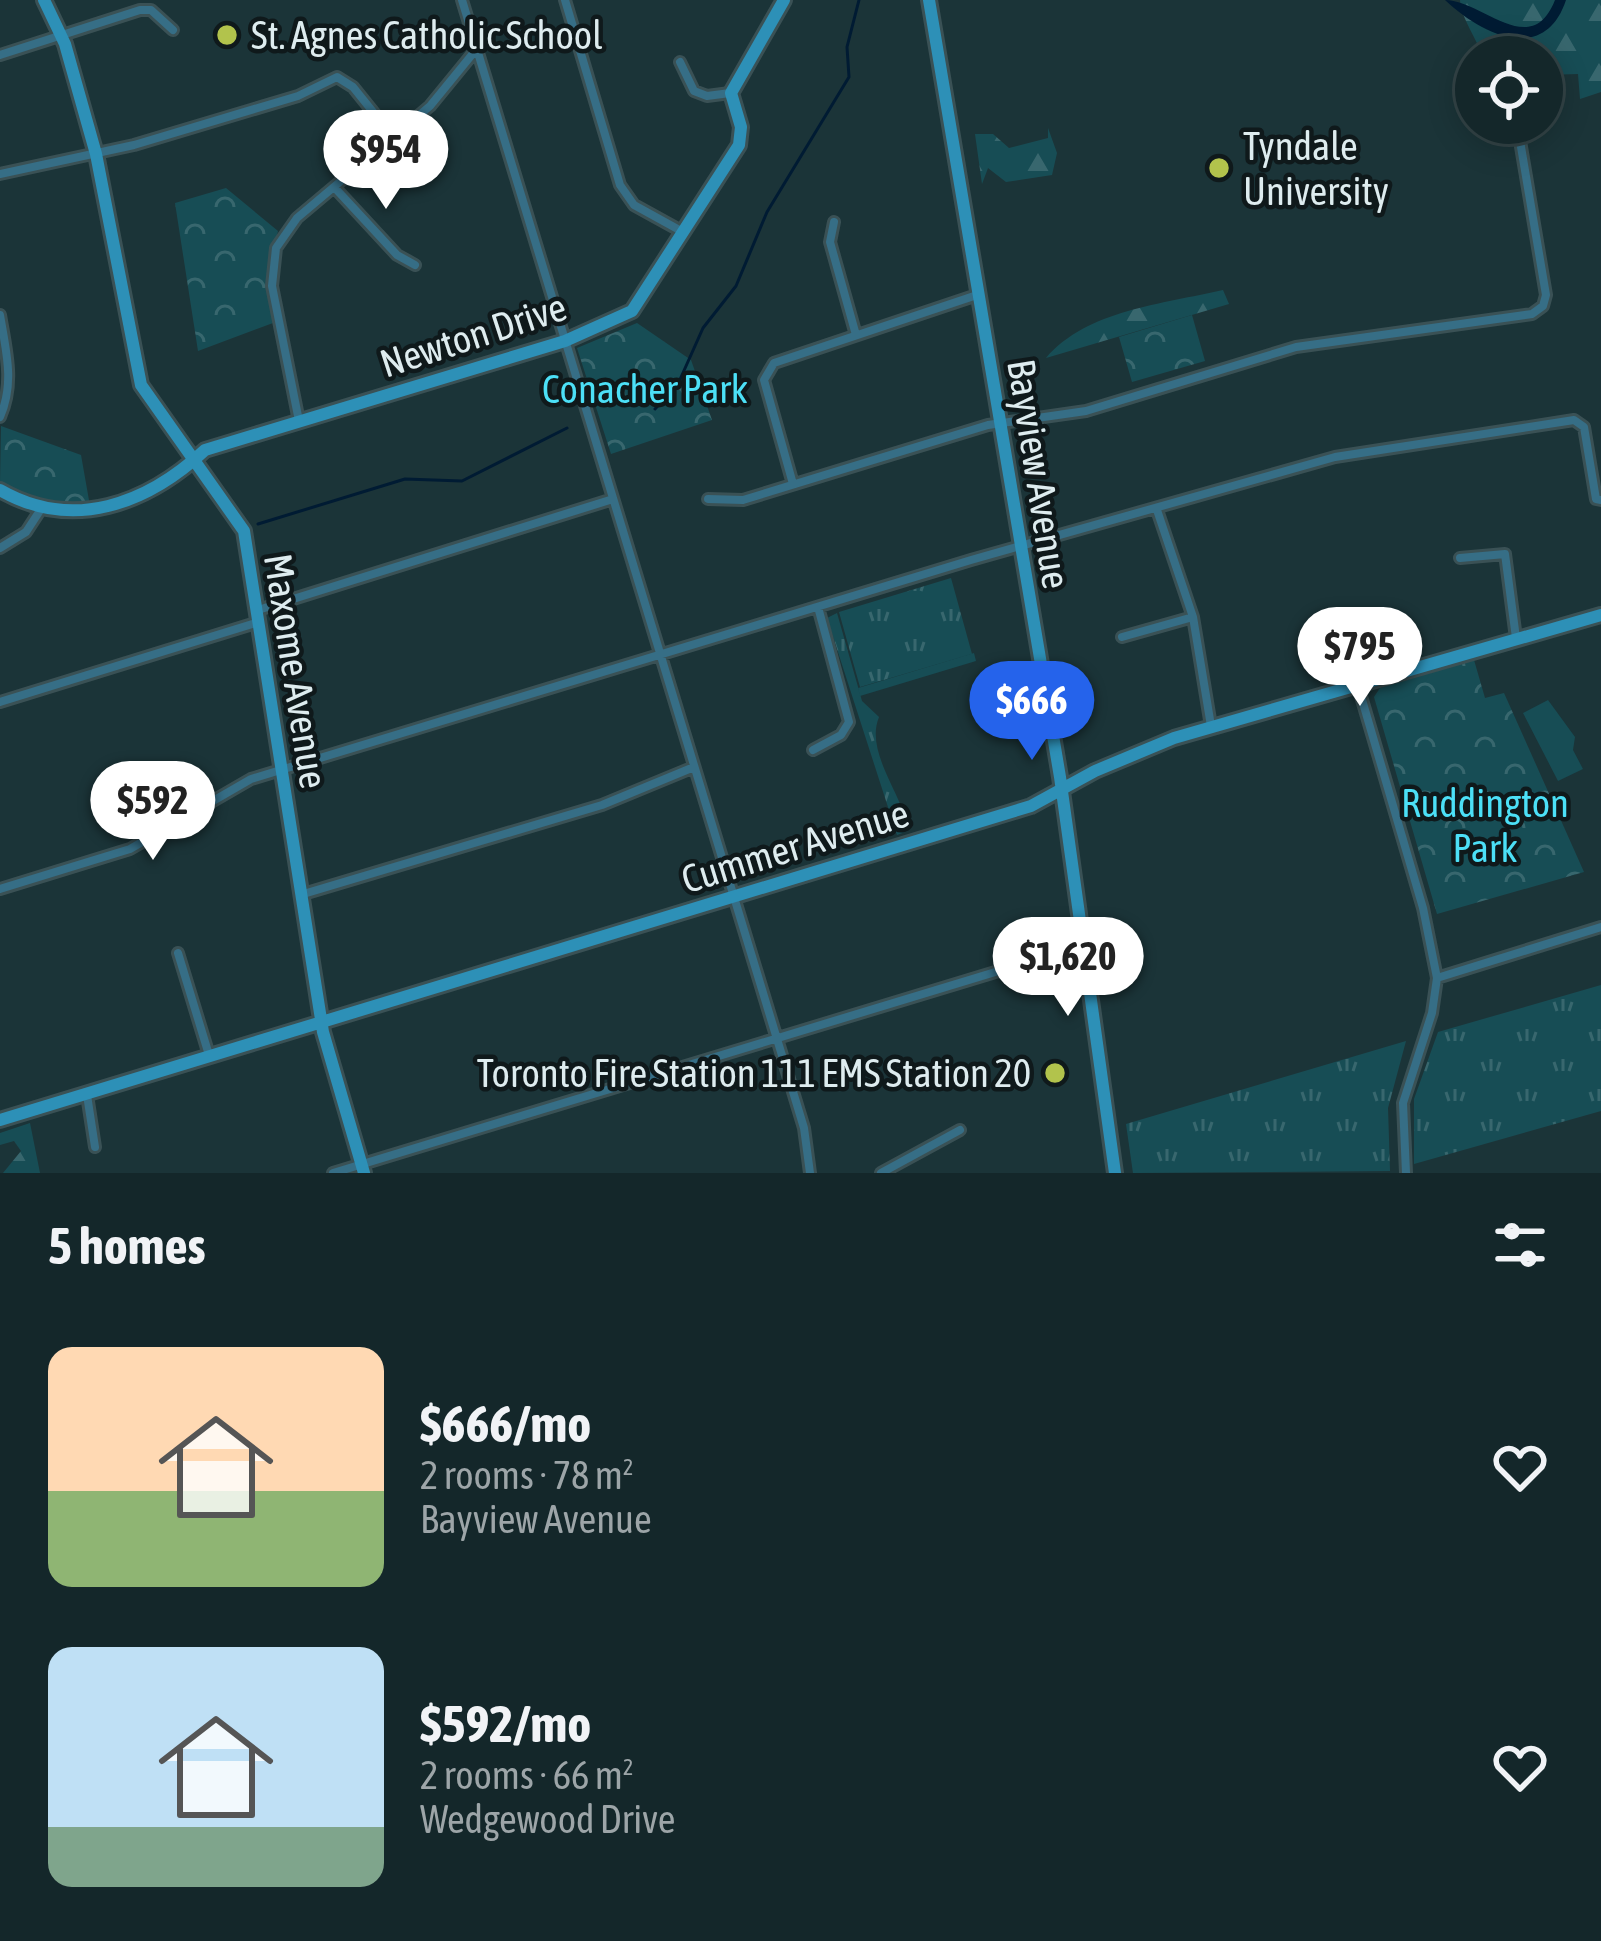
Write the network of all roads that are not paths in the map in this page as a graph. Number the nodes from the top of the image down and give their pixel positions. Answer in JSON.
{"nodes":[{"id":1,"x":44,"y":0,"type":"edge"},
{"id":2,"x":461,"y":0,"type":"edge"},
{"id":3,"x":565,"y":0,"type":"edge"},
{"id":4,"x":929,"y":0,"type":"edge"},
{"id":5,"x":779,"y":2,"type":"edge"},
{"id":6,"x":173,"y":30,"type":"dead end"},
{"id":7,"x":59,"y":36,"type":"junction"},
{"id":8,"x":476,"y":50,"type":"junction"},
{"id":9,"x":0,"y":55,"type":"edge"},
{"id":10,"x":680,"y":62,"type":"dead end"},
{"id":11,"x":731,"y":92,"type":"junction"},
{"id":12,"x":394,"y":138,"type":"junction"},
{"id":13,"x":1521,"y":144,"type":"edge"},
{"id":14,"x":96,"y":154,"type":"junction"},
{"id":15,"x":0,"y":174,"type":"edge"},
{"id":16,"x":335,"y":188,"type":"junction"},
{"id":17,"x":834,"y":222,"type":"dead end"},
{"id":18,"x":686,"y":233,"type":"junction"},
{"id":19,"x":415,"y":265,"type":"dead end"},
{"id":20,"x":977,"y":295,"type":"junction"},
{"id":21,"x":0,"y":315,"type":"edge"},
{"id":22,"x":856,"y":335,"type":"junction"},
{"id":23,"x":565,"y":341,"type":"junction"},
{"id":24,"x":0,"y":417,"type":"edge"},
{"id":25,"x":299,"y":421,"type":"junction"},
{"id":26,"x":1000,"y":424,"type":"junction"},
{"id":27,"x":195,"y":459,"type":"junction"},
{"id":28,"x":793,"y":484,"type":"junction"},
{"id":29,"x":0,"y":490,"type":"edge"},
{"id":30,"x":613,"y":499,"type":"junction"},
{"id":31,"x":708,"y":499,"type":"dead end"},
{"id":32,"x":1601,"y":500,"type":"edge"},
{"id":33,"x":41,"y":508,"type":"junction"},
{"id":34,"x":1157,"y":509,"type":"junction"},
{"id":35,"x":0,"y":548,"type":"edge"},
{"id":36,"x":1021,"y":549,"type":"junction"},
{"id":37,"x":1460,"y":558,"type":"dead end"},
{"id":38,"x":818,"y":607,"type":"junction"},
{"id":39,"x":1601,"y":614,"type":"edge"},
{"id":40,"x":258,"y":616,"type":"junction"},
{"id":41,"x":1193,"y":616,"type":"junction"},
{"id":42,"x":1122,"y":638,"type":"dead end"},
{"id":43,"x":1516,"y":639,"type":"junction"},
{"id":44,"x":659,"y":656,"type":"junction"},
{"id":45,"x":1357,"y":684,"type":"junction"},
{"id":46,"x":0,"y":702,"type":"edge"},
{"id":47,"x":1212,"y":727,"type":"junction"},
{"id":48,"x":813,"y":750,"type":"dead end"},
{"id":49,"x":694,"y":767,"type":"junction"},
{"id":50,"x":282,"y":770,"type":"junction"},
{"id":51,"x":1061,"y":790,"type":"junction"},
{"id":52,"x":0,"y":889,"type":"edge"},
{"id":53,"x":299,"y":895,"type":"junction"},
{"id":54,"x":734,"y":897,"type":"junction"},
{"id":55,"x":1601,"y":927,"type":"edge"},
{"id":56,"x":1081,"y":946,"type":"junction"},
{"id":57,"x":178,"y":953,"type":"dead end"},
{"id":58,"x":1437,"y":978,"type":"junction"},
{"id":59,"x":321,"y":1022,"type":"junction"},
{"id":60,"x":776,"y":1039,"type":"junction"},
{"id":61,"x":209,"y":1056,"type":"junction"},
{"id":62,"x":86,"y":1093,"type":"junction"},
{"id":63,"x":0,"y":1120,"type":"edge"},
{"id":64,"x":960,"y":1130,"type":"dead end"},
{"id":65,"x":94,"y":1147,"type":"dead end"},
{"id":66,"x":362,"y":1168,"type":"edge"},
{"id":67,"x":333,"y":1173,"type":"edge"},
{"id":68,"x":810,"y":1173,"type":"edge"},
{"id":69,"x":881,"y":1173,"type":"edge"},
{"id":70,"x":1114,"y":1173,"type":"edge"},
{"id":71,"x":1406,"y":1173,"type":"edge"}],
"edges":[{"from":1,"to":7,"type":"street","name":"Maxome Avenue"},
{"from":2,"to":8,"type":"street"},
{"from":3,"to":18,"type":"street"},
{"from":4,"to":20,"type":"street","name":"Bayview Avenue"},
{"from":5,"to":11,"type":"street"},
{"from":6,"to":7,"type":"street"},
{"from":7,"to":9,"type":"street"},
{"from":7,"to":14,"type":"street","name":"Maxome Avenue"},
{"from":8,"to":12,"type":"street"},
{"from":8,"to":23,"type":"street"},
{"from":10,"to":11,"type":"street"},
{"from":11,"to":18,"type":"street","name":"Newton Drive"},
{"from":12,"to":14,"type":"street"},
{"from":12,"to":16,"type":"street"},
{"from":13,"to":26,"type":"street"},
{"from":14,"to":15,"type":"street"},
{"from":14,"to":27,"type":"street","name":"Maxome Avenue"},
{"from":16,"to":19,"type":"street"},
{"from":16,"to":25,"type":"street"},
{"from":17,"to":22,"type":"street"},
{"from":18,"to":23,"type":"street","name":"Newton Drive"},
{"from":20,"to":22,"type":"street"},
{"from":20,"to":26,"type":"street","name":"Bayview Avenue"},
{"from":21,"to":24,"type":"street"},
{"from":22,"to":28,"type":"street"},
{"from":23,"to":25,"type":"street","name":"Newton Drive"},
{"from":23,"to":30,"type":"street"},
{"from":25,"to":27,"type":"street","name":"Newton Drive"},
{"from":26,"to":28,"type":"street"},
{"from":26,"to":36,"type":"street","name":"Bayview Avenue"},
{"from":27,"to":33,"type":"street","name":"Newton Drive"},
{"from":27,"to":40,"type":"street","name":"Maxome Avenue"},
{"from":28,"to":31,"type":"street"},
{"from":29,"to":33,"type":"street","name":"Newton Drive"},
{"from":30,"to":40,"type":"street"},
{"from":30,"to":44,"type":"street"},
{"from":32,"to":34,"type":"street"},
{"from":33,"to":35,"type":"street"},
{"from":34,"to":36,"type":"street"},
{"from":34,"to":41,"type":"street"},
{"from":36,"to":38,"type":"street"},
{"from":36,"to":51,"type":"street","name":"Bayview Avenue"},
{"from":37,"to":43,"type":"street"},
{"from":38,"to":44,"type":"street"},
{"from":38,"to":48,"type":"street"},
{"from":39,"to":43,"type":"street","name":"Cummer Avenue"},
{"from":40,"to":46,"type":"street"},
{"from":40,"to":50,"type":"street","name":"Maxome Avenue"},
{"from":41,"to":42,"type":"street"},
{"from":41,"to":47,"type":"street"},
{"from":43,"to":45,"type":"street","name":"Cummer Avenue"},
{"from":44,"to":49,"type":"street"},
{"from":44,"to":50,"type":"street"},
{"from":45,"to":47,"type":"street","name":"Cummer Avenue"},
{"from":45,"to":58,"type":"street"},
{"from":47,"to":51,"type":"street","name":"Cummer Avenue"},
{"from":49,"to":53,"type":"street"},
{"from":49,"to":54,"type":"street"},
{"from":50,"to":52,"type":"street"},
{"from":50,"to":53,"type":"street","name":"Maxome Avenue"},
{"from":51,"to":54,"type":"street","name":"Cummer Avenue"},
{"from":51,"to":56,"type":"street","name":"Bayview Avenue"},
{"from":53,"to":59,"type":"street","name":"Maxome Avenue"},
{"from":54,"to":59,"type":"street","name":"Cummer Avenue"},
{"from":54,"to":60,"type":"street"},
{"from":55,"to":58,"type":"street"},
{"from":56,"to":60,"type":"street"},
{"from":56,"to":70,"type":"street","name":"Bayview Avenue"},
{"from":57,"to":61,"type":"street"},
{"from":58,"to":71,"type":"street"},
{"from":59,"to":61,"type":"street","name":"Cummer Avenue"},
{"from":59,"to":66,"type":"street","name":"Maxome Avenue"},
{"from":60,"to":66,"type":"street"},
{"from":60,"to":68,"type":"street"},
{"from":61,"to":62,"type":"street","name":"Cummer Avenue"},
{"from":62,"to":63,"type":"street","name":"Cummer Avenue"},
{"from":62,"to":65,"type":"street"},
{"from":64,"to":69,"type":"street"},
{"from":66,"to":67,"type":"street"}]}
